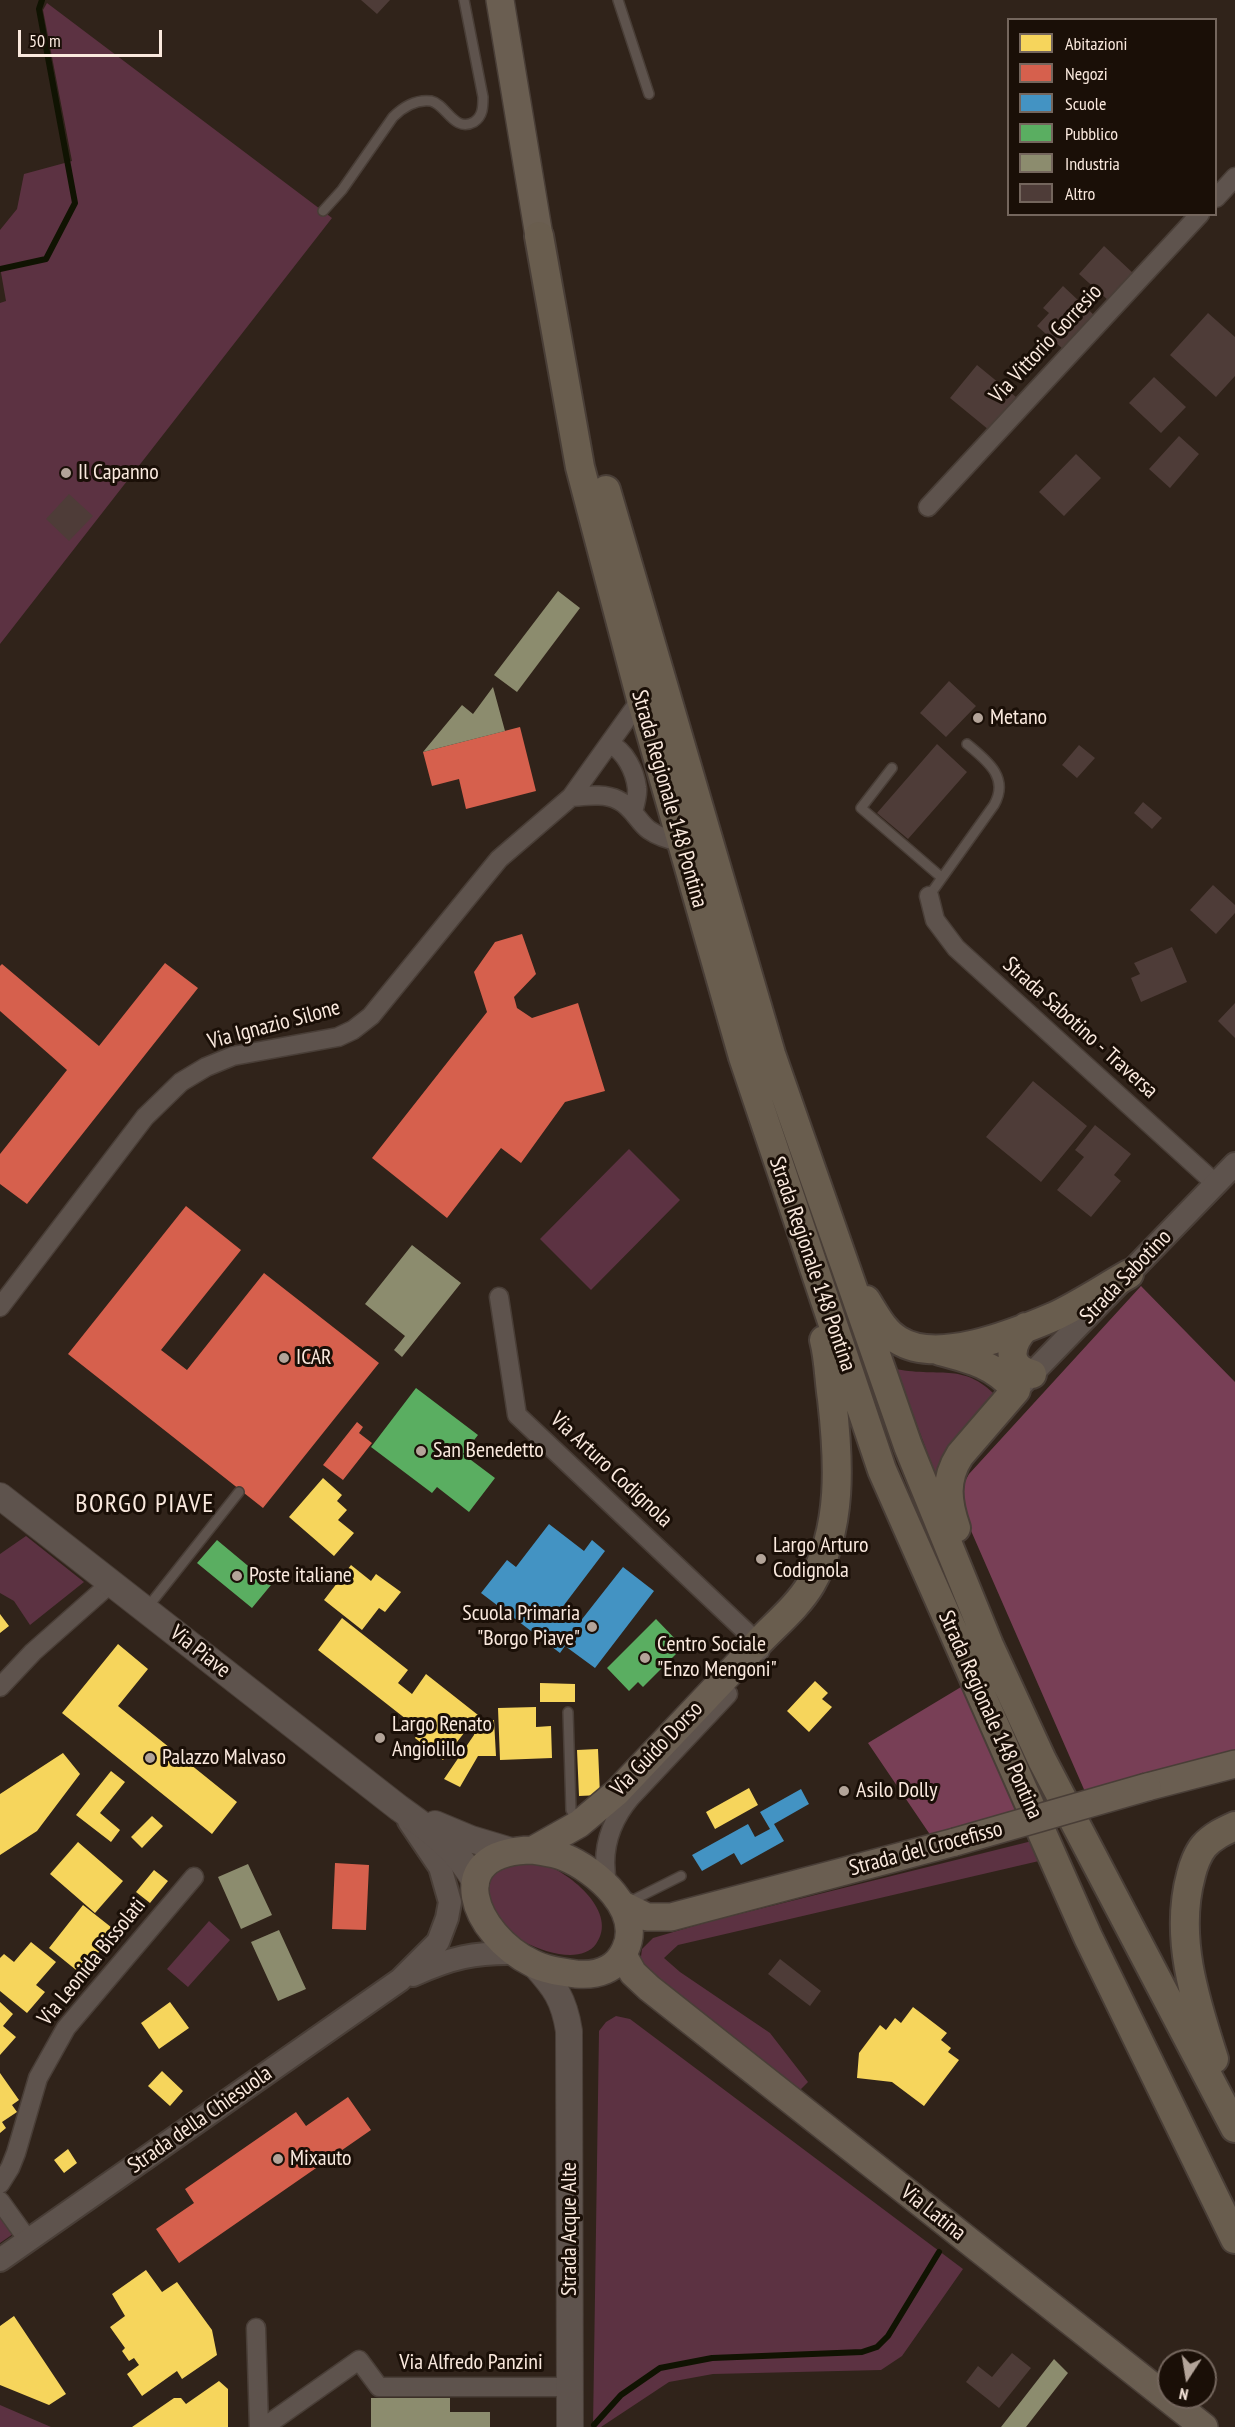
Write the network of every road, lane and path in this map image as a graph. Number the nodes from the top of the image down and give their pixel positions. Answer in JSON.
{"nodes":[{"id":1,"x":464,"y":0,"type":"edge"},
{"id":2,"x":500,"y":0,"type":"edge"},
{"id":3,"x":618,"y":0,"type":"edge"},
{"id":4,"x":649,"y":94,"type":"dead end"},
{"id":5,"x":1235,"y":177,"type":"edge"},
{"id":6,"x":1217,"y":196,"type":"edge"},
{"id":7,"x":323,"y":211,"type":"dead end"},
{"id":8,"x":1198,"y":216,"type":"edge"},
{"id":9,"x":539,"y":236,"type":"junction"},
{"id":10,"x":928,"y":507,"type":"dead end"},
{"id":11,"x":641,"y":699,"type":"junction"},
{"id":12,"x":610,"y":744,"type":"junction"},
{"id":13,"x":967,"y":744,"type":"dead end"},
{"id":14,"x":892,"y":768,"type":"dead end"},
{"id":15,"x":571,"y":797,"type":"junction"},
{"id":16,"x":633,"y":812,"type":"junction"},
{"id":17,"x":681,"y":842,"type":"junction"},
{"id":18,"x":941,"y":878,"type":"junction"},
{"id":19,"x":929,"y":896,"type":"joint"},
{"id":20,"x":1235,"y":1164,"type":"edge"},
{"id":21,"x":1216,"y":1184,"type":"junction"},
{"id":22,"x":792,"y":1207,"type":"junction"},
{"id":23,"x":840,"y":1254,"type":"junction"},
{"id":24,"x":1129,"y":1274,"type":"junction"},
{"id":25,"x":499,"y":1297,"type":"dead end"},
{"id":26,"x":0,"y":1307,"type":"edge"},
{"id":27,"x":1026,"y":1327,"type":"junction"},
{"id":28,"x":940,"y":1351,"type":"junction"},
{"id":29,"x":1024,"y":1382,"type":"junction"},
{"id":30,"x":239,"y":1492,"type":"dead end"},
{"id":31,"x":0,"y":1496,"type":"edge"},
{"id":32,"x":111,"y":1583,"type":"junction"},
{"id":33,"x":146,"y":1610,"type":"junction"},
{"id":34,"x":758,"y":1642,"type":"junction"},
{"id":35,"x":989,"y":1645,"type":"junction"},
{"id":36,"x":0,"y":1687,"type":"edge"},
{"id":37,"x":568,"y":1712,"type":"dead end"},
{"id":38,"x":1235,"y":1764,"type":"edge"},
{"id":39,"x":399,"y":1808,"type":"junction"},
{"id":40,"x":579,"y":1824,"type":"junction"},
{"id":41,"x":1235,"y":1826,"type":"edge"},
{"id":42,"x":522,"y":1850,"type":"junction"},
{"id":43,"x":681,"y":1876,"type":"dead end"},
{"id":44,"x":194,"y":1877,"type":"dead end"},
{"id":45,"x":476,"y":1889,"type":"junction"},
{"id":46,"x":615,"y":1896,"type":"junction"},
{"id":47,"x":687,"y":1913,"type":"junction"},
{"id":48,"x":438,"y":1942,"type":"junction"},
{"id":49,"x":626,"y":1948,"type":"junction"},
{"id":50,"x":525,"y":1959,"type":"junction"},
{"id":51,"x":593,"y":1974,"type":"junction"},
{"id":52,"x":400,"y":1980,"type":"junction"},
{"id":53,"x":662,"y":1998,"type":"junction"},
{"id":54,"x":569,"y":2031,"type":"junction"},
{"id":55,"x":1235,"y":2128,"type":"edge"},
{"id":56,"x":0,"y":2184,"type":"edge"},
{"id":57,"x":0,"y":2201,"type":"edge"},
{"id":58,"x":28,"y":2240,"type":"junction"},
{"id":59,"x":1235,"y":2240,"type":"edge"},
{"id":60,"x":0,"y":2260,"type":"edge"},
{"id":61,"x":256,"y":2328,"type":"dead end"},
{"id":62,"x":570,"y":2387,"type":"junction"},
{"id":63,"x":259,"y":2427,"type":"edge"},
{"id":64,"x":264,"y":2427,"type":"edge"},
{"id":65,"x":570,"y":2427,"type":"edge"},
{"id":66,"x":1204,"y":2427,"type":"edge"}],
"edges":[{"from":1,"to":7,"type":"lane"},
{"from":2,"to":9,"type":"main road","name":"Strada Regionale 148 Pontina"},
{"from":3,"to":4,"type":"lane"},
{"from":5,"to":6,"type":"street"},
{"from":8,"to":10,"type":"street","name":"Via Vittorio Gorresio"},
{"from":9,"to":11,"type":"highway","name":"Strada Regionale 148 Pontina"},
{"from":9,"to":23,"type":"highway","name":"Strada Regionale 148 Pontina"},
{"from":11,"to":12,"type":"street","name":"Via Ignazio Silone"},
{"from":11,"to":17,"type":"highway","name":"Strada Regionale 148 Pontina"},
{"from":12,"to":15,"type":"street","name":"Via Ignazio Silone"},
{"from":12,"to":16,"type":"street"},
{"from":13,"to":18,"type":"lane"},
{"from":14,"to":18,"type":"lane"},
{"from":15,"to":16,"type":"street"},
{"from":15,"to":26,"type":"street","name":"Via Ignazio Silone"},
{"from":16,"to":17,"type":"street"},
{"from":17,"to":22,"type":"highway","name":"Strada Regionale 148 Pontina"},
{"from":18,"to":19,"type":"lane"},
{"from":19,"to":21,"type":"street","name":"Strada Sabotino - Traversa"},
{"from":20,"to":21,"type":"street","name":"Strada Sabotino"},
{"from":21,"to":24,"type":"street","name":"Strada Sabotino"},
{"from":22,"to":34,"type":"highway"},
{"from":22,"to":59,"type":"highway","name":"Strada Regionale 148 Pontina"},
{"from":23,"to":28,"type":"highway"},
{"from":23,"to":35,"type":"highway","name":"Strada Regionale 148 Pontina"},
{"from":24,"to":27,"type":"highway"},
{"from":24,"to":29,"type":"street","name":"Strada Sabotino"},
{"from":25,"to":34,"type":"street","name":"Via Arturo Codignola"},
{"from":27,"to":28,"type":"highway"},
{"from":27,"to":29,"type":"highway"},
{"from":28,"to":29,"type":"highway"},
{"from":29,"to":35,"type":"highway"},
{"from":30,"to":33,"type":"lane"},
{"from":31,"to":32,"type":"main road","name":"Via Piave"},
{"from":32,"to":33,"type":"main road","name":"Via Piave"},
{"from":32,"to":36,"type":"street"},
{"from":33,"to":39,"type":"main road","name":"Via Piave"},
{"from":34,"to":40,"type":"main road","name":"Via Guido Dorso"},
{"from":34,"to":46,"type":"street","name":"Via Guido Dorso"},
{"from":35,"to":55,"type":"highway","name":"Strada Regionale 148 Pontina"},
{"from":37,"to":40,"type":"lane"},
{"from":38,"to":47,"type":"main road","name":"Strada del Crocefisso","bridge":true},
{"from":39,"to":42,"type":"main road","name":"Via Piave"},
{"from":39,"to":45,"type":"main road","name":"Via Piave"},
{"from":39,"to":48,"type":"street","name":"Strada della Chiesuola"},
{"from":40,"to":42,"type":"main road","name":"Via Guido Dorso"},
{"from":41,"to":55,"type":"highway"},
{"from":42,"to":45,"type":"main road"},
{"from":42,"to":46,"type":"main road"},
{"from":43,"to":46,"type":"lane"},
{"from":44,"to":56,"type":"street","name":"Via Leonida Bissolati"},
{"from":45,"to":48,"type":"street","name":"Strada della Chiesuola"},
{"from":45,"to":50,"type":"main road"},
{"from":46,"to":47,"type":"main road","name":"Strada del Crocefisso"},
{"from":46,"to":49,"type":"main road"},
{"from":47,"to":49,"type":"main road","name":"Strada del Crocefisso"},
{"from":48,"to":52,"type":"street","name":"Strada della Chiesuola"},
{"from":49,"to":51,"type":"main road"},
{"from":49,"to":53,"type":"main road","name":"Via Latina"},
{"from":50,"to":51,"type":"main road"},
{"from":50,"to":52,"type":"street","name":"Strada della Chiesuola"},
{"from":50,"to":54,"type":"main road","name":"Strada Acque Alte"},
{"from":51,"to":53,"type":"main road","name":"Via Latina"},
{"from":51,"to":54,"type":"main road","name":"Strada Acque Alte"},
{"from":52,"to":58,"type":"street","name":"Strada della Chiesuola"},
{"from":53,"to":66,"type":"main road","name":"Via Latina"},
{"from":54,"to":62,"type":"main road","name":"Strada Acque Alte"},
{"from":57,"to":58,"type":"street"},
{"from":58,"to":60,"type":"street","name":"Strada della Chiesuola"},
{"from":61,"to":63,"type":"street"},
{"from":62,"to":64,"type":"street","name":"Via Alfredo Panzini"},
{"from":62,"to":65,"type":"main road","name":"Strada Acque Alte"}]}
